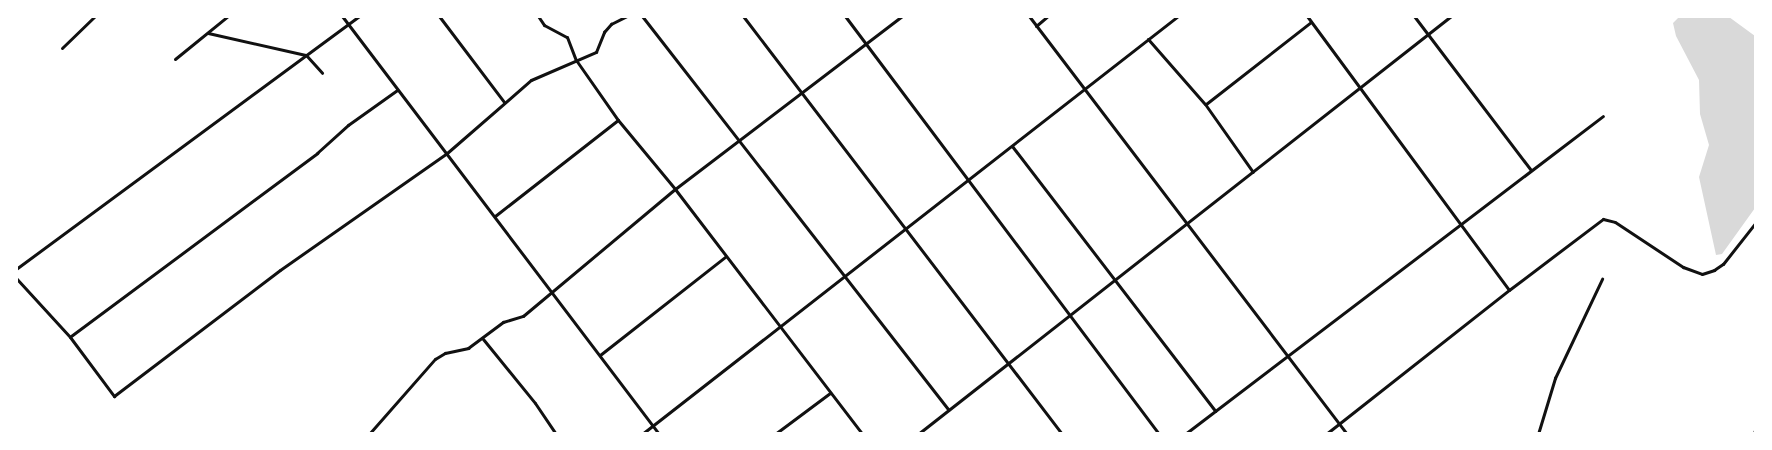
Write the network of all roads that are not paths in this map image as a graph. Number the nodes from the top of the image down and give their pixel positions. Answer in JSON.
{"nodes":[{"id":1,"x":95,"y":16,"type":"edge"},
{"id":2,"x":228,"y":16,"type":"edge"},
{"id":3,"x":342,"y":16,"type":"edge"},
{"id":4,"x":360,"y":16,"type":"edge"},
{"id":5,"x":439,"y":16,"type":"edge"},
{"id":6,"x":538,"y":16,"type":"edge"},
{"id":7,"x":627,"y":16,"type":"edge"},
{"id":8,"x":642,"y":16,"type":"edge"},
{"id":9,"x":743,"y":16,"type":"edge"},
{"id":10,"x":845,"y":16,"type":"edge"},
{"id":11,"x":902,"y":16,"type":"edge"},
{"id":12,"x":1029,"y":16,"type":"edge"},
{"id":13,"x":1048,"y":16,"type":"edge"},
{"id":14,"x":1178,"y":16,"type":"edge"},
{"id":15,"x":1307,"y":16,"type":"edge"},
{"id":16,"x":1414,"y":16,"type":"edge"},
{"id":17,"x":1451,"y":16,"type":"edge"},
{"id":18,"x":1311,"y":22,"type":"junction"},
{"id":19,"x":349,"y":25,"type":"junction"},
{"id":20,"x":1036,"y":26,"type":"junction"},
{"id":21,"x":208,"y":33,"type":"junction"},
{"id":22,"x":1428,"y":35,"type":"junction"},
{"id":23,"x":1148,"y":39,"type":"junction"},
{"id":24,"x":865,"y":44,"type":"junction"},
{"id":25,"x":62,"y":48,"type":"dead end"},
{"id":26,"x":306,"y":55,"type":"junction"},
{"id":27,"x":175,"y":59,"type":"dead end"},
{"id":28,"x":576,"y":60,"type":"junction"},
{"id":29,"x":322,"y":73,"type":"dead end"},
{"id":30,"x":1360,"y":87,"type":"junction"},
{"id":31,"x":1085,"y":89,"type":"junction"},
{"id":32,"x":397,"y":90,"type":"junction"},
{"id":33,"x":801,"y":91,"type":"junction"},
{"id":34,"x":504,"y":102,"type":"junction"},
{"id":35,"x":1205,"y":104,"type":"junction"},
{"id":36,"x":1603,"y":116,"type":"dead end"},
{"id":37,"x":618,"y":120,"type":"junction"},
{"id":38,"x":739,"y":140,"type":"junction"},
{"id":39,"x":1012,"y":146,"type":"junction"},
{"id":40,"x":447,"y":153,"type":"junction"},
{"id":41,"x":1531,"y":170,"type":"junction"},
{"id":42,"x":1253,"y":172,"type":"junction"},
{"id":43,"x":968,"y":180,"type":"junction"},
{"id":44,"x":675,"y":189,"type":"junction"},
{"id":45,"x":495,"y":216,"type":"junction"},
{"id":46,"x":1755,"y":222,"type":"edge"},
{"id":47,"x":1188,"y":223,"type":"junction"},
{"id":48,"x":1461,"y":224,"type":"junction"},
{"id":49,"x":905,"y":228,"type":"junction"},
{"id":50,"x":725,"y":257,"type":"junction"},
{"id":51,"x":16,"y":269,"type":"edge"},
{"id":52,"x":842,"y":276,"type":"junction"},
{"id":53,"x":16,"y":278,"type":"edge"},
{"id":54,"x":1116,"y":279,"type":"junction"},
{"id":55,"x":1602,"y":279,"type":"dead end"},
{"id":56,"x":1509,"y":290,"type":"junction"},
{"id":57,"x":551,"y":291,"type":"junction"},
{"id":58,"x":1070,"y":315,"type":"junction"},
{"id":59,"x":778,"y":326,"type":"junction"},
{"id":60,"x":70,"y":337,"type":"junction"},
{"id":61,"x":483,"y":339,"type":"junction"},
{"id":62,"x":600,"y":355,"type":"junction"},
{"id":63,"x":1287,"y":357,"type":"junction"},
{"id":64,"x":1008,"y":364,"type":"junction"},
{"id":65,"x":830,"y":393,"type":"junction"},
{"id":66,"x":949,"y":410,"type":"junction"},
{"id":67,"x":1215,"y":411,"type":"junction"},
{"id":68,"x":1340,"y":424,"type":"junction"},
{"id":69,"x":653,"y":425,"type":"junction"},
{"id":70,"x":1060,"y":433,"type":"edge"},
{"id":71,"x":369,"y":434,"type":"edge"},
{"id":72,"x":555,"y":434,"type":"edge"},
{"id":73,"x":642,"y":434,"type":"edge"},
{"id":74,"x":659,"y":434,"type":"edge"},
{"id":75,"x":775,"y":434,"type":"edge"},
{"id":76,"x":862,"y":434,"type":"edge"},
{"id":77,"x":918,"y":434,"type":"edge"},
{"id":78,"x":1159,"y":434,"type":"edge"},
{"id":79,"x":1185,"y":434,"type":"edge"},
{"id":80,"x":1326,"y":434,"type":"edge"},
{"id":81,"x":1347,"y":434,"type":"edge"},
{"id":82,"x":1538,"y":434,"type":"edge"}],
"edges":[{"from":1,"to":25,"type":"street"},
{"from":2,"to":21,"type":"street"},
{"from":3,"to":19,"type":"street"},
{"from":4,"to":19,"type":"street"},
{"from":5,"to":34,"type":"street"},
{"from":6,"to":28,"type":"street"},
{"from":7,"to":28,"type":"street"},
{"from":8,"to":38,"type":"street"},
{"from":9,"to":33,"type":"street"},
{"from":10,"to":24,"type":"street"},
{"from":11,"to":24,"type":"street"},
{"from":12,"to":20,"type":"street"},
{"from":13,"to":20,"type":"street"},
{"from":14,"to":23,"type":"street"},
{"from":15,"to":18,"type":"street"},
{"from":16,"to":22,"type":"street"},
{"from":17,"to":22,"type":"street"},
{"from":18,"to":30,"type":"street"},
{"from":18,"to":35,"type":"street"},
{"from":19,"to":26,"type":"street"},
{"from":19,"to":32,"type":"street"},
{"from":20,"to":31,"type":"street"},
{"from":21,"to":26,"type":"street"},
{"from":21,"to":27,"type":"street"},
{"from":22,"to":30,"type":"street"},
{"from":22,"to":41,"type":"street"},
{"from":23,"to":31,"type":"street"},
{"from":23,"to":35,"type":"street"},
{"from":24,"to":33,"type":"street"},
{"from":24,"to":43,"type":"street"},
{"from":26,"to":29,"type":"street"},
{"from":26,"to":51,"type":"street"},
{"from":28,"to":34,"type":"street"},
{"from":28,"to":37,"type":"street"},
{"from":30,"to":42,"type":"street"},
{"from":30,"to":48,"type":"street"},
{"from":31,"to":39,"type":"street"},
{"from":31,"to":47,"type":"street"},
{"from":32,"to":40,"type":"street"},
{"from":32,"to":60,"type":"street"},
{"from":33,"to":38,"type":"street"},
{"from":33,"to":49,"type":"street"},
{"from":34,"to":40,"type":"street"},
{"from":35,"to":42,"type":"street"},
{"from":36,"to":41,"type":"street"},
{"from":37,"to":44,"type":"street"},
{"from":37,"to":45,"type":"street"},
{"from":38,"to":44,"type":"street"},
{"from":38,"to":52,"type":"street"},
{"from":39,"to":43,"type":"street"},
{"from":39,"to":54,"type":"street"},
{"from":40,"to":45,"type":"street"},
{"from":40,"to":60,"type":"street"},
{"from":41,"to":48,"type":"street"},
{"from":42,"to":47,"type":"street"},
{"from":43,"to":49,"type":"street"},
{"from":43,"to":58,"type":"street"},
{"from":44,"to":50,"type":"street"},
{"from":44,"to":57,"type":"street"},
{"from":45,"to":57,"type":"street"},
{"from":46,"to":56,"type":"street"},
{"from":47,"to":54,"type":"street"},
{"from":47,"to":63,"type":"street"},
{"from":48,"to":56,"type":"street"},
{"from":48,"to":63,"type":"street"},
{"from":49,"to":52,"type":"street"},
{"from":49,"to":64,"type":"street"},
{"from":50,"to":59,"type":"street"},
{"from":50,"to":62,"type":"street"},
{"from":52,"to":59,"type":"street"},
{"from":52,"to":66,"type":"street"},
{"from":53,"to":60,"type":"street"},
{"from":54,"to":58,"type":"street"},
{"from":54,"to":67,"type":"street"},
{"from":55,"to":82,"type":"street"},
{"from":56,"to":68,"type":"street"},
{"from":57,"to":61,"type":"street"},
{"from":57,"to":62,"type":"street"},
{"from":58,"to":64,"type":"street"},
{"from":58,"to":78,"type":"street"},
{"from":59,"to":65,"type":"street"},
{"from":59,"to":69,"type":"street"},
{"from":61,"to":71,"type":"street"},
{"from":61,"to":72,"type":"street"},
{"from":62,"to":69,"type":"street"},
{"from":63,"to":67,"type":"street"},
{"from":63,"to":68,"type":"street"},
{"from":64,"to":66,"type":"street"},
{"from":64,"to":70,"type":"street"},
{"from":65,"to":75,"type":"street"},
{"from":65,"to":76,"type":"street"},
{"from":66,"to":77,"type":"street"},
{"from":67,"to":79,"type":"street"},
{"from":68,"to":80,"type":"street"},
{"from":68,"to":81,"type":"street"},
{"from":69,"to":73,"type":"street"},
{"from":69,"to":74,"type":"street"}]}
